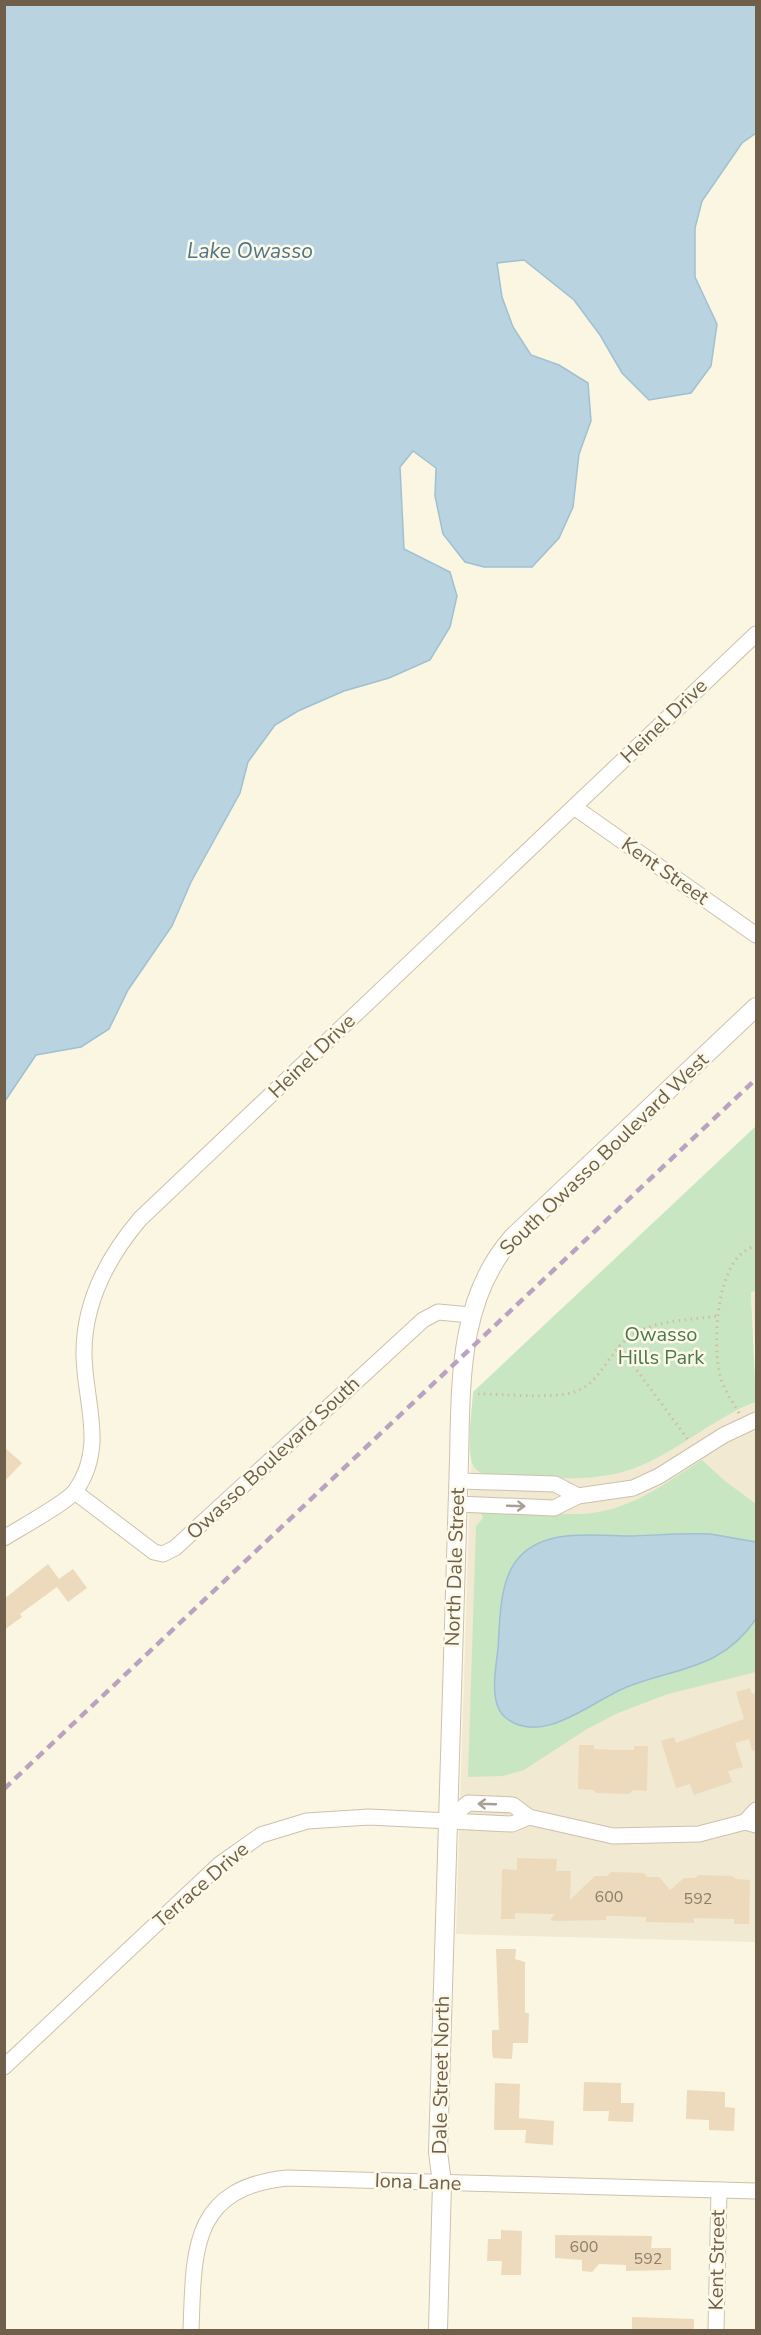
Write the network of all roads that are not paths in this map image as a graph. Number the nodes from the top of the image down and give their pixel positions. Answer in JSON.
{"nodes":[{"id":1,"x":756,"y":634,"type":"edge"},
{"id":2,"x":574,"y":807,"type":"junction"},
{"id":3,"x":756,"y":935,"type":"edge"},
{"id":4,"x":756,"y":1007,"type":"edge"},
{"id":5,"x":471,"y":1315,"type":"junction"},
{"id":6,"x":751,"y":1422,"type":"edge"},
{"id":7,"x":458,"y":1481,"type":"junction"},
{"id":8,"x":75,"y":1492,"type":"junction"},
{"id":9,"x":578,"y":1496,"type":"junction"},
{"id":10,"x":458,"y":1504,"type":"junction"},
{"id":11,"x":4,"y":1538,"type":"edge"},
{"id":12,"x":756,"y":1810,"type":"edge"},
{"id":13,"x":448,"y":1820,"type":"junction"},
{"id":14,"x":751,"y":1823,"type":"edge"},
{"id":15,"x":4,"y":2067,"type":"edge"},
{"id":16,"x":442,"y":2183,"type":"junction"},
{"id":17,"x":719,"y":2190,"type":"junction"},
{"id":18,"x":756,"y":2191,"type":"edge"},
{"id":19,"x":191,"y":2331,"type":"edge"},
{"id":20,"x":438,"y":2331,"type":"edge"},
{"id":21,"x":716,"y":2331,"type":"edge"}],
"edges":[{"from":1,"to":2,"type":"street","name":"Heinel Drive"},
{"from":2,"to":3,"type":"street","name":"Kent Street"},
{"from":2,"to":8,"type":"street","name":"Heinel Drive"},
{"from":4,"to":5,"type":"street","name":"South Owasso Boulevard West"},
{"from":5,"to":7,"type":"street","name":"North Dale Street"},
{"from":5,"to":8,"type":"street","name":"Owasso Boulevard South"},
{"from":6,"to":9,"type":"street"},
{"from":7,"to":9,"type":"street"},
{"from":7,"to":10,"type":"street","name":"North Dale Street"},
{"from":8,"to":11,"type":"street"},
{"from":10,"to":9,"type":"street","one_way":true},
{"from":10,"to":13,"type":"street","name":"North Dale Street"},
{"from":12,"to":14,"type":"street"},
{"from":13,"to":14,"type":"street"},
{"from":13,"to":15,"type":"street","name":"Terrace Drive"},
{"from":13,"to":16,"type":"street","name":"Dale Street North"},
{"from":16,"to":17,"type":"street","name":"Iona Lane"},
{"from":16,"to":19,"type":"street","name":"Iona Lane"},
{"from":16,"to":20,"type":"street","name":"Dale Street North"},
{"from":17,"to":18,"type":"street","name":"Iona Lane"},
{"from":17,"to":21,"type":"street","name":"Kent Street"}]}
